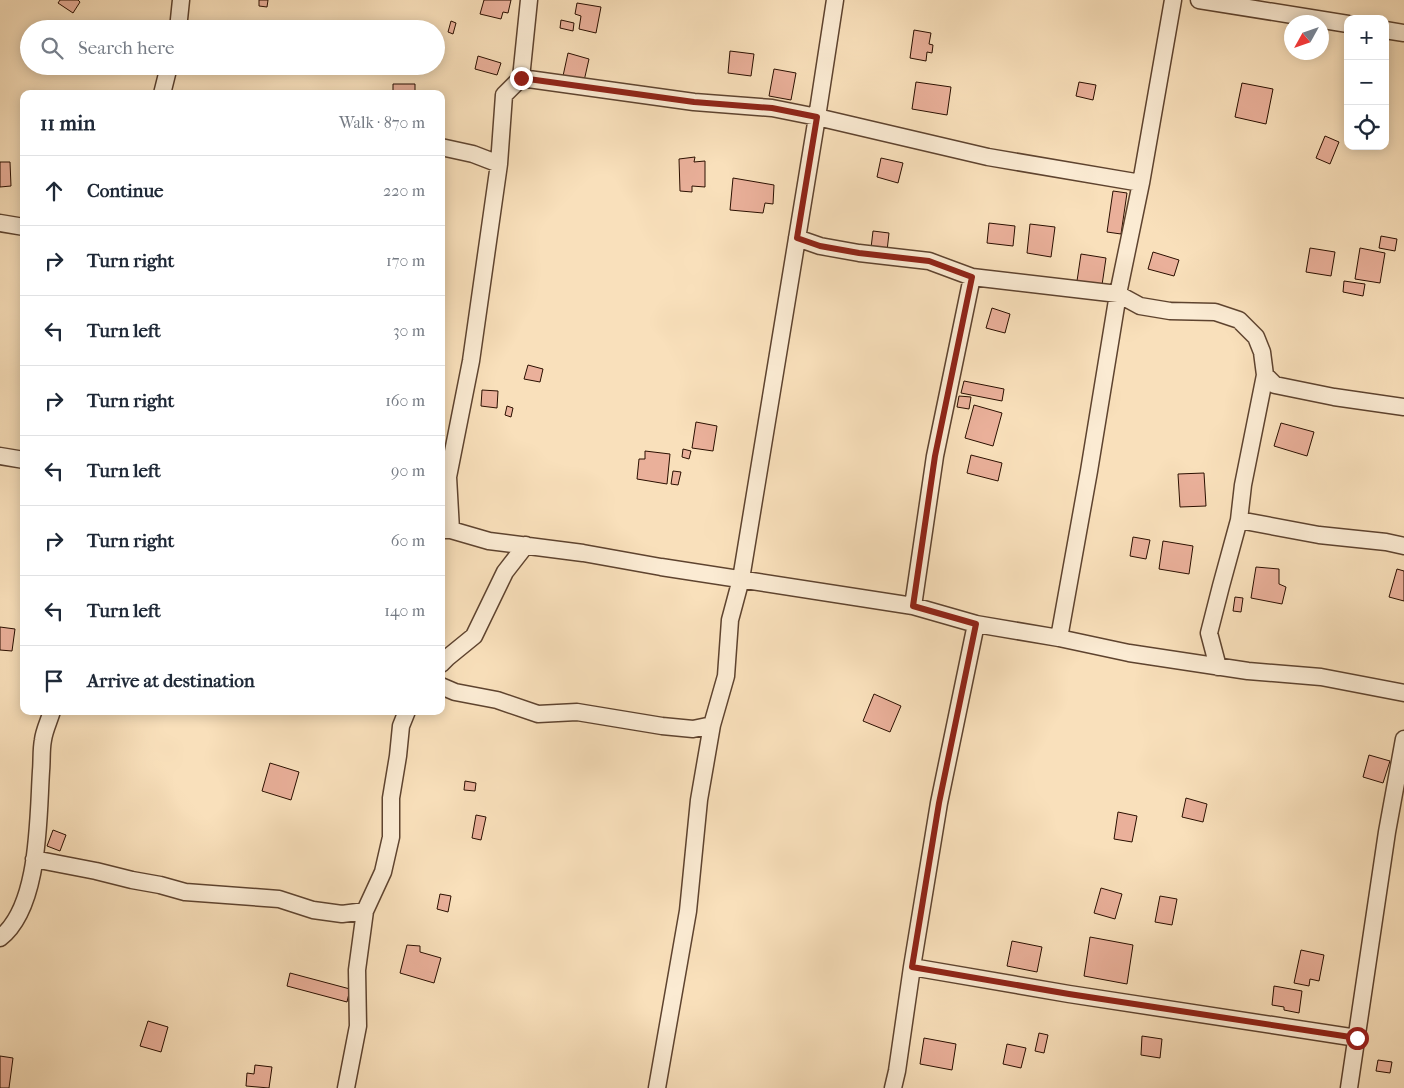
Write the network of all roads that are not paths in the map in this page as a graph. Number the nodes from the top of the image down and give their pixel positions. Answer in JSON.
{"nodes":[{"id":1,"x":181,"y":0,"type":"edge"},
{"id":2,"x":529,"y":0,"type":"edge"},
{"id":3,"x":835,"y":0,"type":"edge"},
{"id":4,"x":1173,"y":0,"type":"edge"},
{"id":5,"x":1199,"y":0,"type":"edge"},
{"id":6,"x":179,"y":20,"type":"edge"},
{"id":7,"x":1344,"y":23,"type":"edge"},
{"id":8,"x":1389,"y":30,"type":"edge"},
{"id":9,"x":1404,"y":32,"type":"edge"},
{"id":10,"x":167,"y":75,"type":"edge"},
{"id":11,"x":521,"y":78,"type":"junction"},
{"id":12,"x":163,"y":90,"type":"edge"},
{"id":13,"x":817,"y":117,"type":"junction"},
{"id":14,"x":445,"y":148,"type":"edge"},
{"id":15,"x":499,"y":164,"type":"junction"},
{"id":16,"x":1141,"y":183,"type":"junction"},
{"id":17,"x":0,"y":223,"type":"edge"},
{"id":18,"x":20,"y":226,"type":"edge"},
{"id":19,"x":797,"y":238,"type":"junction"},
{"id":20,"x":972,"y":277,"type":"junction"},
{"id":21,"x":1118,"y":294,"type":"junction"},
{"id":22,"x":1265,"y":375,"type":"junction"},
{"id":23,"x":1404,"y":407,"type":"edge"},
{"id":24,"x":0,"y":456,"type":"edge"},
{"id":25,"x":20,"y":459,"type":"edge"},
{"id":26,"x":1239,"y":520,"type":"junction"},
{"id":27,"x":446,"y":530,"type":"edge"},
{"id":28,"x":526,"y":545,"type":"junction"},
{"id":29,"x":1404,"y":546,"type":"edge"},
{"id":30,"x":740,"y":579,"type":"junction"},
{"id":31,"x":913,"y":606,"type":"junction"},
{"id":32,"x":976,"y":624,"type":"junction"},
{"id":33,"x":1058,"y":638,"type":"junction"},
{"id":34,"x":445,"y":660,"type":"edge"},
{"id":35,"x":1218,"y":667,"type":"junction"},
{"id":36,"x":445,"y":688,"type":"edge"},
{"id":37,"x":1404,"y":693,"type":"edge"},
{"id":38,"x":51,"y":715,"type":"edge"},
{"id":39,"x":405,"y":715,"type":"edge"},
{"id":40,"x":712,"y":724,"type":"junction"},
{"id":41,"x":1404,"y":739,"type":"edge"},
{"id":42,"x":34,"y":859,"type":"junction"},
{"id":43,"x":365,"y":911,"type":"junction"},
{"id":44,"x":0,"y":938,"type":"edge"},
{"id":45,"x":912,"y":967,"type":"junction"},
{"id":46,"x":1357,"y":1038,"type":"junction"},
{"id":47,"x":346,"y":1088,"type":"edge"},
{"id":48,"x":657,"y":1088,"type":"edge"},
{"id":49,"x":893,"y":1088,"type":"edge"},
{"id":50,"x":1349,"y":1088,"type":"edge"}],
"edges":[{"from":1,"to":6,"type":"street"},
{"from":2,"to":11,"type":"street"},
{"from":3,"to":13,"type":"street"},
{"from":4,"to":16,"type":"street"},
{"from":5,"to":7,"type":"street"},
{"from":8,"to":9,"type":"street"},
{"from":10,"to":12,"type":"street"},
{"from":11,"to":13,"type":"street"},
{"from":11,"to":15,"type":"street"},
{"from":13,"to":16,"type":"street"},
{"from":13,"to":19,"type":"street"},
{"from":14,"to":15,"type":"street"},
{"from":15,"to":27,"type":"street"},
{"from":16,"to":21,"type":"street"},
{"from":17,"to":18,"type":"street"},
{"from":19,"to":20,"type":"street"},
{"from":19,"to":30,"type":"street"},
{"from":20,"to":21,"type":"street"},
{"from":20,"to":31,"type":"street"},
{"from":21,"to":22,"type":"street"},
{"from":21,"to":33,"type":"street"},
{"from":22,"to":23,"type":"street"},
{"from":22,"to":26,"type":"street"},
{"from":24,"to":25,"type":"street"},
{"from":26,"to":29,"type":"street"},
{"from":26,"to":35,"type":"street"},
{"from":27,"to":28,"type":"street"},
{"from":28,"to":30,"type":"street"},
{"from":28,"to":34,"type":"street"},
{"from":30,"to":31,"type":"street"},
{"from":30,"to":40,"type":"street"},
{"from":31,"to":32,"type":"street"},
{"from":32,"to":33,"type":"street"},
{"from":32,"to":45,"type":"street"},
{"from":33,"to":35,"type":"street"},
{"from":35,"to":37,"type":"street"},
{"from":36,"to":40,"type":"street"},
{"from":38,"to":42,"type":"street"},
{"from":39,"to":43,"type":"street"},
{"from":40,"to":48,"type":"street"},
{"from":41,"to":46,"type":"street"},
{"from":42,"to":43,"type":"street"},
{"from":42,"to":44,"type":"street"},
{"from":43,"to":47,"type":"street"},
{"from":45,"to":46,"type":"street"},
{"from":45,"to":49,"type":"street"},
{"from":46,"to":50,"type":"street"}]}
